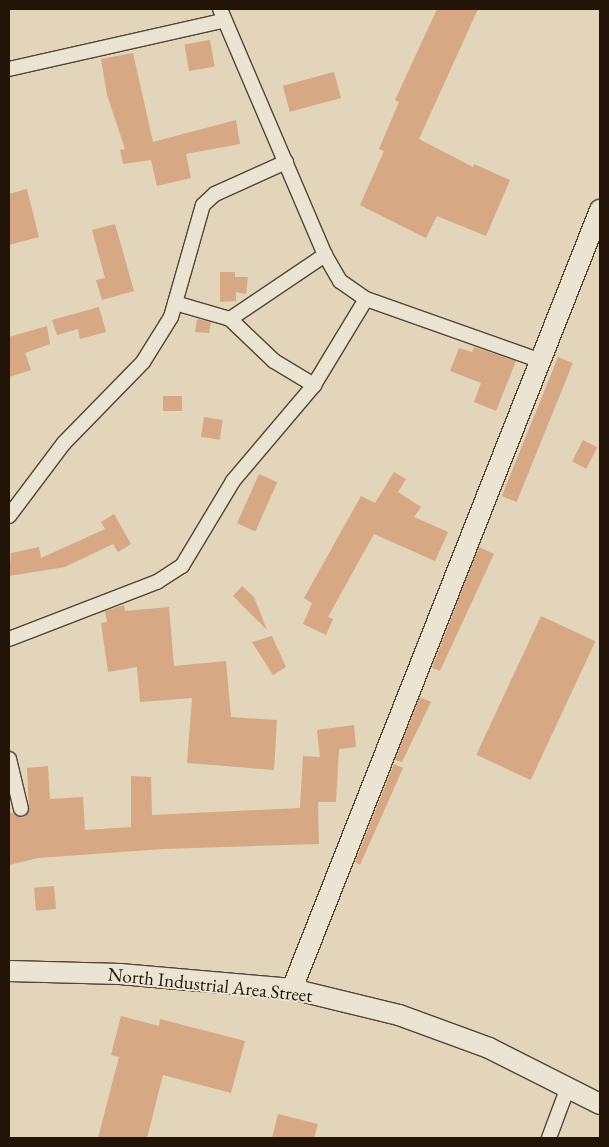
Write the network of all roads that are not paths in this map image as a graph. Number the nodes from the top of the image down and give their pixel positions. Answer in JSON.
{"nodes":[{"id":1,"x":221,"y":15,"type":"edge"},
{"id":2,"x":9,"y":69,"type":"edge"},
{"id":3,"x":286,"y":162,"type":"junction"},
{"id":4,"x":600,"y":210,"type":"edge"},
{"id":5,"x":325,"y":256,"type":"junction"},
{"id":6,"x":366,"y":299,"type":"junction"},
{"id":7,"x":175,"y":303,"type":"junction"},
{"id":8,"x":230,"y":319,"type":"junction"},
{"id":9,"x":541,"y":360,"type":"junction"},
{"id":10,"x":314,"y":385,"type":"junction"},
{"id":11,"x":9,"y":516,"type":"edge"},
{"id":12,"x":9,"y":639,"type":"edge"},
{"id":13,"x":9,"y":759,"type":"edge"},
{"id":14,"x":21,"y":809,"type":"dead end"},
{"id":15,"x":9,"y":971,"type":"edge"},
{"id":16,"x":292,"y":989,"type":"junction"},
{"id":17,"x":568,"y":1087,"type":"junction"},
{"id":18,"x":600,"y":1104,"type":"edge"},
{"id":19,"x":549,"y":1138,"type":"edge"}],
"edges":[{"from":1,"to":2,"type":"street"},
{"from":1,"to":3,"type":"street"},
{"from":3,"to":5,"type":"street"},
{"from":3,"to":7,"type":"street"},
{"from":4,"to":9,"type":"street"},
{"from":5,"to":6,"type":"street"},
{"from":5,"to":8,"type":"street"},
{"from":6,"to":9,"type":"street"},
{"from":6,"to":10,"type":"street"},
{"from":7,"to":8,"type":"street"},
{"from":7,"to":11,"type":"street"},
{"from":8,"to":10,"type":"street"},
{"from":9,"to":16,"type":"street"},
{"from":10,"to":12,"type":"street"},
{"from":13,"to":14,"type":"street"},
{"from":15,"to":16,"type":"street","name":"North Industrial Area Street"},
{"from":16,"to":17,"type":"street","name":"North Industrial Area Street"},
{"from":17,"to":18,"type":"street","name":"North Industrial Area Street"},
{"from":17,"to":19,"type":"street"}]}
